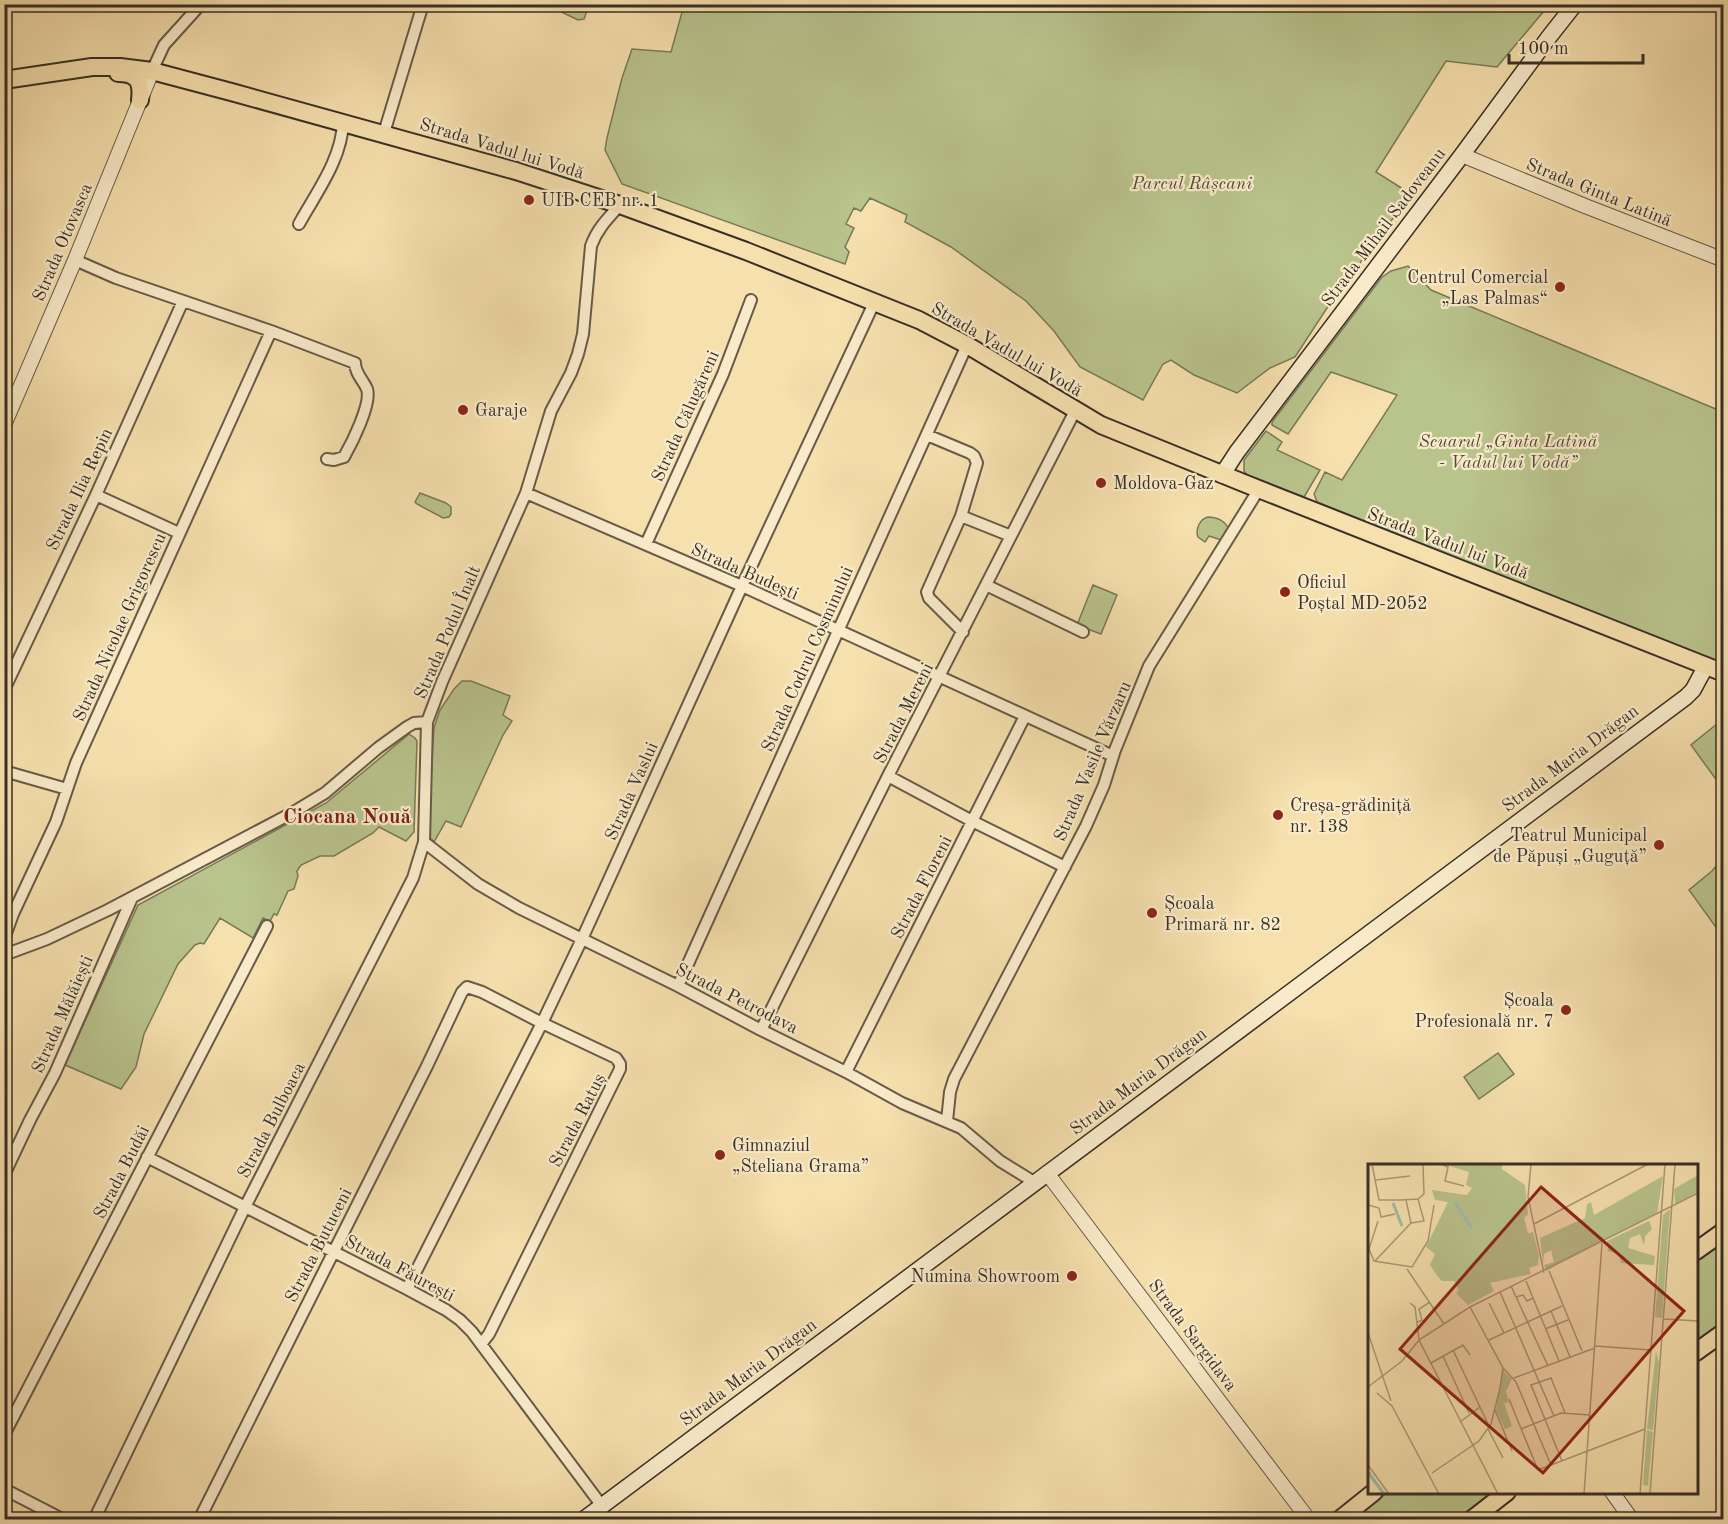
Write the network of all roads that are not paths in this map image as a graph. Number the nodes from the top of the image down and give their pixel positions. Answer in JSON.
{"nodes":[{"id":1,"x":201,"y":4,"type":"edge"},
{"id":2,"x":423,"y":4,"type":"edge"},
{"id":3,"x":1575,"y":4,"type":"edge"},
{"id":4,"x":152,"y":71,"type":"junction"},
{"id":5,"x":24,"y":77,"type":"junction"},
{"id":6,"x":4,"y":80,"type":"edge"},
{"id":7,"x":140,"y":100,"type":"junction"},
{"id":8,"x":343,"y":122,"type":"junction"},
{"id":9,"x":384,"y":134,"type":"junction"},
{"id":10,"x":1462,"y":155,"type":"junction"},
{"id":11,"x":620,"y":205,"type":"junction"},
{"id":12,"x":299,"y":224,"type":"dead end"},
{"id":13,"x":75,"y":260,"type":"junction"},
{"id":14,"x":1724,"y":260,"type":"edge"},
{"id":15,"x":751,"y":300,"type":"dead end"},
{"id":16,"x":183,"y":301,"type":"junction"},
{"id":17,"x":874,"y":301,"type":"junction"},
{"id":18,"x":271,"y":331,"type":"junction"},
{"id":19,"x":967,"y":345,"type":"junction"},
{"id":20,"x":1075,"y":411,"type":"junction"},
{"id":21,"x":4,"y":425,"type":"edge"},
{"id":22,"x":927,"y":435,"type":"junction"},
{"id":23,"x":327,"y":459,"type":"dead end"},
{"id":24,"x":1222,"y":475,"type":"junction"},
{"id":25,"x":1259,"y":489,"type":"junction"},
{"id":26,"x":526,"y":493,"type":"junction"},
{"id":27,"x":96,"y":495,"type":"junction"},
{"id":28,"x":961,"y":516,"type":"junction"},
{"id":29,"x":179,"y":534,"type":"junction"},
{"id":30,"x":1011,"y":536,"type":"junction"},
{"id":31,"x":646,"y":544,"type":"junction"},
{"id":32,"x":986,"y":585,"type":"junction"},
{"id":33,"x":742,"y":586,"type":"junction"},
{"id":34,"x":838,"y":631,"type":"junction"},
{"id":35,"x":963,"y":632,"type":"junction"},
{"id":36,"x":1083,"y":632,"type":"dead end"},
{"id":37,"x":1706,"y":666,"type":"junction"},
{"id":38,"x":1724,"y":673,"type":"edge"},
{"id":39,"x":940,"y":676,"type":"junction"},
{"id":40,"x":4,"y":690,"type":"edge"},
{"id":41,"x":1025,"y":716,"type":"junction"},
{"id":42,"x":427,"y":722,"type":"junction"},
{"id":43,"x":1113,"y":756,"type":"junction"},
{"id":44,"x":4,"y":771,"type":"edge"},
{"id":45,"x":888,"y":776,"type":"junction"},
{"id":46,"x":67,"y":789,"type":"junction"},
{"id":47,"x":972,"y":821,"type":"junction"},
{"id":48,"x":424,"y":842,"type":"junction"},
{"id":49,"x":1065,"y":867,"type":"junction"},
{"id":50,"x":132,"y":898,"type":"junction"},
{"id":51,"x":267,"y":926,"type":"dead end"},
{"id":52,"x":4,"y":939,"type":"edge"},
{"id":53,"x":582,"y":939,"type":"junction"},
{"id":54,"x":4,"y":955,"type":"edge"},
{"id":55,"x":678,"y":986,"type":"junction"},
{"id":56,"x":467,"y":987,"type":"joint"},
{"id":57,"x":542,"y":1023,"type":"junction"},
{"id":58,"x":761,"y":1030,"type":"junction"},
{"id":59,"x":846,"y":1072,"type":"junction"},
{"id":60,"x":947,"y":1121,"type":"junction"},
{"id":61,"x":147,"y":1157,"type":"junction"},
{"id":62,"x":1047,"y":1173,"type":"junction"},
{"id":63,"x":4,"y":1175,"type":"edge"},
{"id":64,"x":1034,"y":1182,"type":"junction"},
{"id":65,"x":245,"y":1207,"type":"junction"},
{"id":66,"x":1724,"y":1231,"type":"edge"},
{"id":67,"x":1698,"y":1250,"type":"edge"},
{"id":68,"x":333,"y":1251,"type":"junction"},
{"id":69,"x":407,"y":1289,"type":"junction"},
{"id":70,"x":1724,"y":1332,"type":"edge"},
{"id":71,"x":482,"y":1343,"type":"junction"},
{"id":72,"x":1698,"y":1351,"type":"edge"},
{"id":73,"x":4,"y":1435,"type":"edge"},
{"id":74,"x":4,"y":1489,"type":"edge"},
{"id":75,"x":1372,"y":1494,"type":"edge"},
{"id":76,"x":1504,"y":1494,"type":"edge"},
{"id":77,"x":1613,"y":1494,"type":"edge"},
{"id":78,"x":602,"y":1506,"type":"junction"},
{"id":79,"x":64,"y":1520,"type":"edge"},
{"id":80,"x":94,"y":1520,"type":"edge"},
{"id":81,"x":199,"y":1520,"type":"edge"},
{"id":82,"x":583,"y":1520,"type":"edge"},
{"id":83,"x":1309,"y":1520,"type":"edge"},
{"id":84,"x":1339,"y":1520,"type":"edge"},
{"id":85,"x":1471,"y":1520,"type":"edge"},
{"id":86,"x":1632,"y":1520,"type":"edge"}],
"edges":[{"from":1,"to":4,"type":"street"},
{"from":2,"to":9,"type":"street"},
{"from":3,"to":10,"type":"main road","name":"Strada Mihail Sadoveanu"},
{"from":4,"to":5,"type":"main road","name":"Strada Vadul lui Vodă"},
{"from":4,"to":7,"type":"street","name":"Strada Otovasca"},
{"from":4,"to":8,"type":"main road","name":"Strada Vadul lui Vodă"},
{"from":5,"to":6,"type":"main road","name":"Strada Vadul lui Vodă"},
{"from":5,"to":7,"type":"main road"},
{"from":7,"to":13,"type":"street","name":"Strada Otovasca"},
{"from":8,"to":9,"type":"main road","name":"Strada Vadul lui Vodă"},
{"from":8,"to":12,"type":"street"},
{"from":9,"to":11,"type":"main road","name":"Strada Vadul lui Vodă"},
{"from":10,"to":14,"type":"street","name":"Strada Ginta Latină"},
{"from":10,"to":24,"type":"main road","name":"Strada Mihail Sadoveanu"},
{"from":11,"to":17,"type":"main road","name":"Strada Vadul lui Vodă"},
{"from":11,"to":26,"type":"street","name":"Strada Podul Înalt"},
{"from":13,"to":16,"type":"street"},
{"from":13,"to":21,"type":"street","name":"Strada Otovasca"},
{"from":15,"to":31,"type":"street","name":"Strada Călugăreni"},
{"from":16,"to":18,"type":"street"},
{"from":16,"to":27,"type":"street","name":"Strada Ilia Repin"},
{"from":17,"to":19,"type":"main road","name":"Strada Vadul lui Vodă"},
{"from":17,"to":33,"type":"street","name":"Strada Vaslui"},
{"from":18,"to":23,"type":"street"},
{"from":18,"to":29,"type":"street","name":"Strada Nicolae Grigorescu"},
{"from":19,"to":20,"type":"main road","name":"Strada Vadul lui Vodă"},
{"from":19,"to":22,"type":"street","name":"Strada Codrul Cosminului"},
{"from":20,"to":24,"type":"main road","name":"Strada Vadul lui Vodă"},
{"from":20,"to":30,"type":"street","name":"Strada Mereni"},
{"from":22,"to":28,"type":"street"},
{"from":22,"to":34,"type":"street","name":"Strada Codrul Cosminului"},
{"from":24,"to":25,"type":"main road","name":"Strada Vadul lui Vodă"},
{"from":25,"to":37,"type":"main road","name":"Strada Vadul lui Vodă"},
{"from":25,"to":43,"type":"street","name":"Strada Vasile Vărzaru"},
{"from":26,"to":31,"type":"street","name":"Strada Budești"},
{"from":26,"to":42,"type":"street","name":"Strada Podul Înalt"},
{"from":27,"to":29,"type":"street"},
{"from":27,"to":40,"type":"street","name":"Strada Ilia Repin"},
{"from":28,"to":30,"type":"street"},
{"from":28,"to":35,"type":"street"},
{"from":29,"to":46,"type":"street","name":"Strada Nicolae Grigorescu"},
{"from":30,"to":32,"type":"street","name":"Strada Mereni"},
{"from":31,"to":33,"type":"street","name":"Strada Budești"},
{"from":32,"to":35,"type":"street","name":"Strada Mereni"},
{"from":32,"to":36,"type":"street"},
{"from":33,"to":34,"type":"street","name":"Strada Budești"},
{"from":33,"to":53,"type":"street","name":"Strada Vaslui"},
{"from":34,"to":39,"type":"street","name":"Strada Budești"},
{"from":34,"to":55,"type":"street","name":"Strada Codrul Cosminului"},
{"from":35,"to":39,"type":"street","name":"Strada Mereni"},
{"from":37,"to":38,"type":"main road","name":"Strada Vadul lui Vodă"},
{"from":37,"to":62,"type":"main road","name":"Strada Maria Drăgan"},
{"from":39,"to":41,"type":"street","name":"Strada Budești"},
{"from":39,"to":45,"type":"street","name":"Strada Mereni"},
{"from":41,"to":43,"type":"street","name":"Strada Budești"},
{"from":41,"to":47,"type":"street","name":"Strada Floreni"},
{"from":42,"to":48,"type":"street","name":"Strada Bulboaca"},
{"from":42,"to":50,"type":"street","name":"Strada Podul Înalt"},
{"from":43,"to":49,"type":"street","name":"Strada Vasile Vărzaru"},
{"from":44,"to":46,"type":"street"},
{"from":45,"to":47,"type":"street"},
{"from":45,"to":58,"type":"street","name":"Strada Mereni"},
{"from":46,"to":52,"type":"street","name":"Strada Nicolae Grigorescu"},
{"from":47,"to":49,"type":"street"},
{"from":47,"to":59,"type":"street","name":"Strada Floreni"},
{"from":48,"to":53,"type":"street","name":"Strada Petrodava"},
{"from":48,"to":65,"type":"street","name":"Strada Bulboaca"},
{"from":49,"to":60,"type":"street","name":"Strada Vasile Vărzaru"},
{"from":50,"to":54,"type":"street","name":"Strada Podul Înalt"},
{"from":50,"to":63,"type":"street","name":"Strada Mălăiești"},
{"from":51,"to":61,"type":"street","name":"Strada Budăi"},
{"from":53,"to":55,"type":"street","name":"Strada Petrodava"},
{"from":53,"to":57,"type":"street","name":"Strada Vaslui"},
{"from":55,"to":58,"type":"street","name":"Strada Petrodava"},
{"from":56,"to":57,"type":"street","name":"Strada Ratuș"},
{"from":56,"to":68,"type":"street","name":"Strada Butuceni"},
{"from":57,"to":69,"type":"street","name":"Strada Vaslui"},
{"from":57,"to":71,"type":"street","name":"Strada Ratuș"},
{"from":58,"to":59,"type":"street","name":"Strada Petrodava"},
{"from":59,"to":60,"type":"street","name":"Strada Petrodava"},
{"from":60,"to":64,"type":"street","name":"Strada Petrodava"},
{"from":61,"to":65,"type":"street","name":"Strada Făurești"},
{"from":61,"to":73,"type":"street","name":"Strada Budăi"},
{"from":62,"to":64,"type":"main road","name":"Strada Maria Drăgan"},
{"from":62,"to":83,"type":"street","name":"Strada Sargidava"},
{"from":64,"to":78,"type":"main road","name":"Strada Maria Drăgan"},
{"from":65,"to":68,"type":"street","name":"Strada Făurești"},
{"from":65,"to":80,"type":"street","name":"Strada Bulboaca"},
{"from":66,"to":67,"type":"main road"},
{"from":68,"to":69,"type":"street","name":"Strada Făurești"},
{"from":68,"to":81,"type":"street","name":"Strada Butuceni"},
{"from":69,"to":71,"type":"street","name":"Strada Făurești"},
{"from":70,"to":72,"type":"main road"},
{"from":71,"to":78,"type":"street","name":"Strada Făurești"},
{"from":74,"to":79,"type":"street"},
{"from":75,"to":84,"type":"main road"},
{"from":76,"to":85,"type":"main road"},
{"from":77,"to":86,"type":"street"},
{"from":78,"to":82,"type":"main road","name":"Strada Maria Drăgan"}]}
